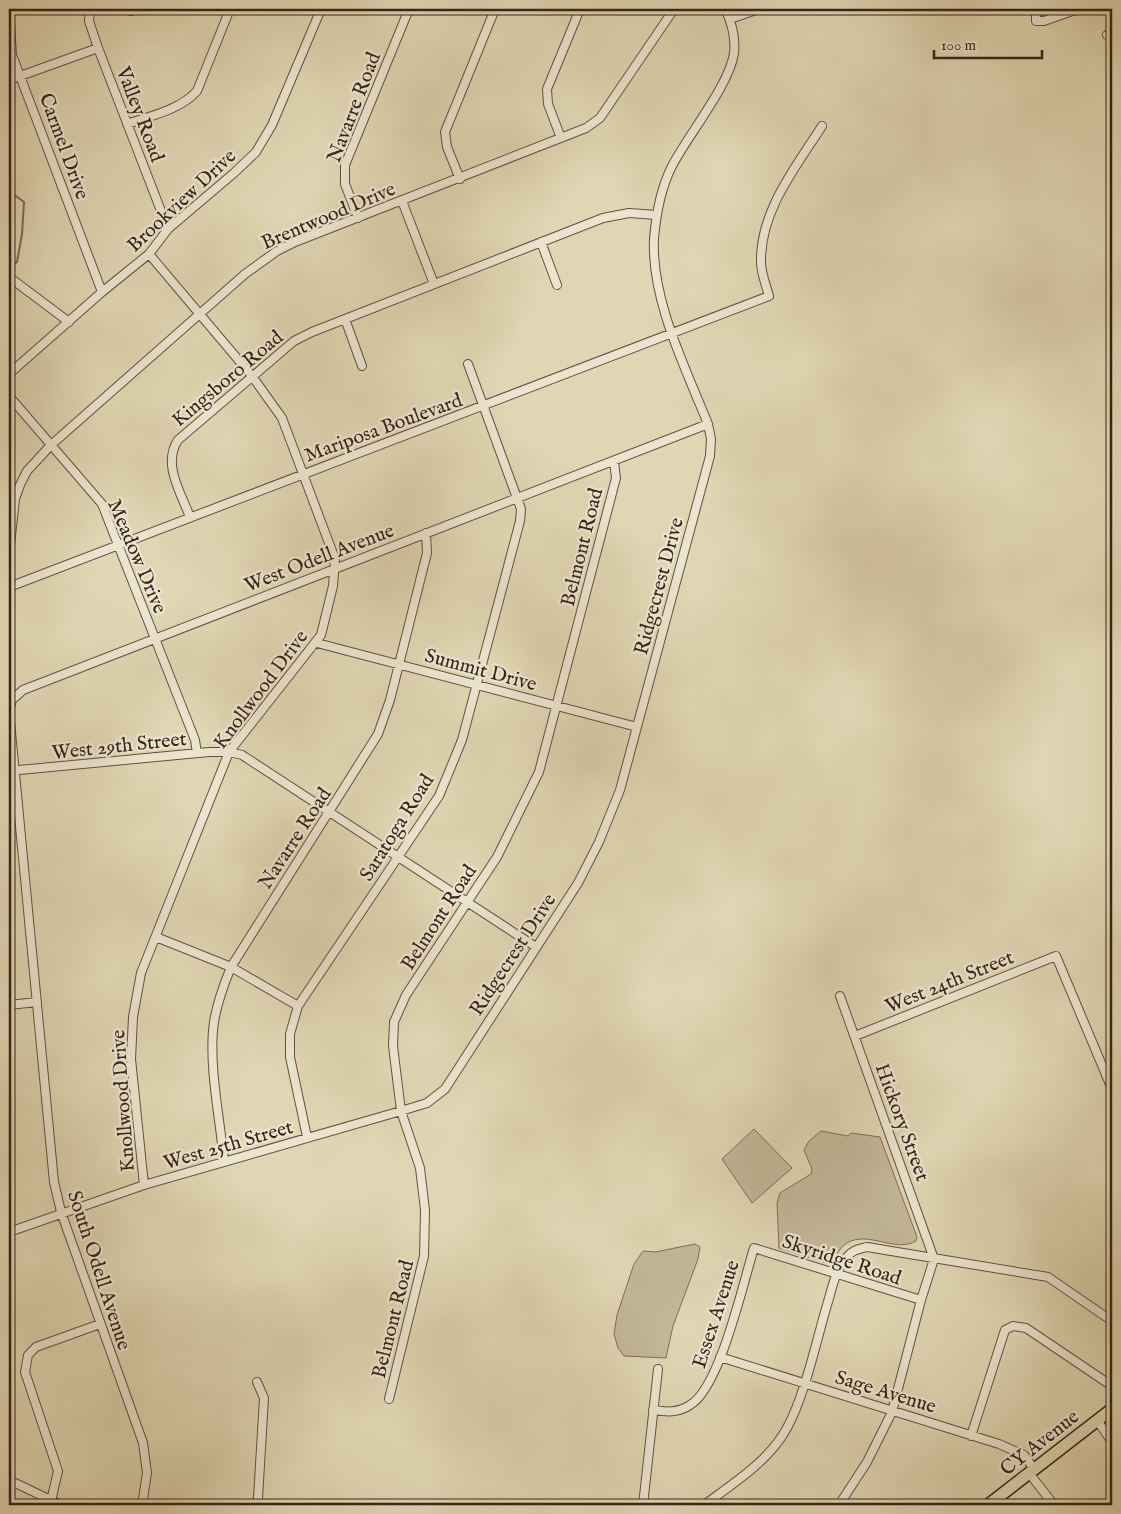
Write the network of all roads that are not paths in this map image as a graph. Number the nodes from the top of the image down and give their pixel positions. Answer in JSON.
{"nodes":[{"id":1,"x":10,"y":9,"type":"edge"},
{"id":2,"x":90,"y":9,"type":"edge"},
{"id":3,"x":230,"y":9,"type":"edge"},
{"id":4,"x":320,"y":9,"type":"edge"},
{"id":5,"x":409,"y":9,"type":"edge"},
{"id":6,"x":495,"y":9,"type":"edge"},
{"id":7,"x":580,"y":9,"type":"edge"},
{"id":8,"x":674,"y":9,"type":"edge"},
{"id":9,"x":725,"y":9,"type":"edge"},
{"id":10,"x":758,"y":9,"type":"edge"},
{"id":11,"x":1045,"y":9,"type":"edge"},
{"id":12,"x":1078,"y":9,"type":"edge"},
{"id":13,"x":730,"y":19,"type":"junction"},
{"id":14,"x":98,"y":48,"type":"junction"},
{"id":15,"x":21,"y":75,"type":"junction"},
{"id":16,"x":9,"y":80,"type":"edge"},
{"id":17,"x":127,"y":124,"type":"junction"},
{"id":18,"x":822,"y":126,"type":"dead end"},
{"id":19,"x":561,"y":138,"type":"junction"},
{"id":20,"x":460,"y":179,"type":"junction"},
{"id":21,"x":402,"y":200,"type":"junction"},
{"id":22,"x":657,"y":215,"type":"junction"},
{"id":23,"x":358,"y":218,"type":"junction"},
{"id":24,"x":168,"y":229,"type":"junction"},
{"id":25,"x":541,"y":242,"type":"junction"},
{"id":26,"x":149,"y":254,"type":"junction"},
{"id":27,"x":10,"y":278,"type":"edge"},
{"id":28,"x":434,"y":284,"type":"junction"},
{"id":29,"x":557,"y":285,"type":"dead end"},
{"id":30,"x":102,"y":292,"type":"junction"},
{"id":31,"x":198,"y":314,"type":"junction"},
{"id":32,"x":344,"y":319,"type":"junction"},
{"id":33,"x":69,"y":322,"type":"junction"},
{"id":34,"x":673,"y":334,"type":"junction"},
{"id":35,"x":468,"y":364,"type":"dead end"},
{"id":36,"x":362,"y":366,"type":"dead end"},
{"id":37,"x":9,"y":374,"type":"edge"},
{"id":38,"x":252,"y":376,"type":"junction"},
{"id":39,"x":9,"y":396,"type":"edge"},
{"id":40,"x":483,"y":407,"type":"junction"},
{"id":41,"x":708,"y":424,"type":"junction"},
{"id":42,"x":51,"y":445,"type":"junction"},
{"id":43,"x":614,"y":461,"type":"junction"},
{"id":44,"x":303,"y":474,"type":"junction"},
{"id":45,"x":517,"y":498,"type":"junction"},
{"id":46,"x":190,"y":517,"type":"junction"},
{"id":47,"x":426,"y":533,"type":"junction"},
{"id":48,"x":119,"y":545,"type":"junction"},
{"id":49,"x":9,"y":554,"type":"edge"},
{"id":50,"x":335,"y":569,"type":"junction"},
{"id":51,"x":9,"y":587,"type":"edge"},
{"id":52,"x":155,"y":639,"type":"junction"},
{"id":53,"x":317,"y":643,"type":"junction"},
{"id":54,"x":398,"y":664,"type":"junction"},
{"id":55,"x":478,"y":685,"type":"junction"},
{"id":56,"x":557,"y":706,"type":"junction"},
{"id":57,"x":637,"y":727,"type":"junction"},
{"id":58,"x":228,"y":752,"type":"junction"},
{"id":59,"x":196,"y":753,"type":"junction"},
{"id":60,"x":12,"y":771,"type":"edge"},
{"id":61,"x":330,"y":812,"type":"junction"},
{"id":62,"x":398,"y":858,"type":"junction"},
{"id":63,"x":467,"y":901,"type":"junction"},
{"id":64,"x":156,"y":937,"type":"junction"},
{"id":65,"x":536,"y":947,"type":"junction"},
{"id":66,"x":231,"y":966,"type":"junction"},
{"id":67,"x":840,"y":996,"type":"dead end"},
{"id":68,"x":37,"y":1002,"type":"junction"},
{"id":69,"x":9,"y":1005,"type":"edge"},
{"id":70,"x":298,"y":1006,"type":"junction"},
{"id":71,"x":855,"y":1036,"type":"junction"},
{"id":72,"x":1112,"y":1089,"type":"edge"},
{"id":73,"x":401,"y":1111,"type":"junction"},
{"id":74,"x":307,"y":1137,"type":"junction"},
{"id":75,"x":224,"y":1161,"type":"junction"},
{"id":76,"x":144,"y":1185,"type":"junction"},
{"id":77,"x":61,"y":1212,"type":"junction"},
{"id":78,"x":9,"y":1232,"type":"edge"},
{"id":79,"x":754,"y":1248,"type":"joint"},
{"id":80,"x":934,"y":1259,"type":"junction"},
{"id":81,"x":837,"y":1273,"type":"junction"},
{"id":82,"x":921,"y":1300,"type":"junction"},
{"id":83,"x":1112,"y":1321,"type":"edge"},
{"id":84,"x":100,"y":1324,"type":"junction"},
{"id":85,"x":720,"y":1357,"type":"junction"},
{"id":86,"x":658,"y":1369,"type":"dead end"},
{"id":87,"x":257,"y":1382,"type":"dead end"},
{"id":88,"x":804,"y":1382,"type":"junction"},
{"id":89,"x":1112,"y":1386,"type":"edge"},
{"id":90,"x":389,"y":1399,"type":"dead end"},
{"id":91,"x":1112,"y":1409,"type":"edge"},
{"id":92,"x":653,"y":1410,"type":"junction"},
{"id":93,"x":892,"y":1412,"type":"junction"},
{"id":94,"x":1097,"y":1420,"type":"junction"},
{"id":95,"x":971,"y":1436,"type":"junction"},
{"id":96,"x":1112,"y":1442,"type":"edge"},
{"id":97,"x":1032,"y":1471,"type":"junction"},
{"id":98,"x":9,"y":1480,"type":"edge"},
{"id":99,"x":51,"y":1500,"type":"junction"},
{"id":100,"x":61,"y":1505,"type":"edge"},
{"id":101,"x":142,"y":1505,"type":"edge"},
{"id":102,"x":255,"y":1505,"type":"edge"},
{"id":103,"x":644,"y":1505,"type":"edge"},
{"id":104,"x":704,"y":1505,"type":"edge"},
{"id":105,"x":839,"y":1505,"type":"edge"},
{"id":106,"x":988,"y":1505,"type":"edge"},
{"id":107,"x":1054,"y":1505,"type":"edge"}],
"edges":[{"from":1,"to":15,"type":"street","name":"Carmel Drive"},
{"from":2,"to":14,"type":"street","name":"Valley Road"},
{"from":3,"to":17,"type":"street"},
{"from":4,"to":24,"type":"street","name":"Brookview Drive"},
{"from":5,"to":23,"type":"street","name":"Navarre Road"},
{"from":6,"to":20,"type":"street"},
{"from":7,"to":19,"type":"street"},
{"from":8,"to":19,"type":"street","name":"Brentwood Drive"},
{"from":9,"to":13,"type":"street","name":"Ridgecrest Drive"},
{"from":10,"to":13,"type":"street"},
{"from":11,"to":12,"type":"street"},
{"from":13,"to":22,"type":"street","name":"Ridgecrest Drive"},
{"from":14,"to":15,"type":"street"},
{"from":14,"to":17,"type":"street","name":"Valley Road"},
{"from":15,"to":16,"type":"street"},
{"from":15,"to":30,"type":"street","name":"Carmel Drive"},
{"from":17,"to":24,"type":"street","name":"Valley Road"},
{"from":18,"to":34,"type":"street","name":"Mariposa Boulevard"},
{"from":19,"to":20,"type":"street","name":"Brentwood Drive"},
{"from":20,"to":21,"type":"street","name":"Brentwood Drive"},
{"from":21,"to":23,"type":"street","name":"Brentwood Drive"},
{"from":21,"to":28,"type":"street"},
{"from":22,"to":25,"type":"street","name":"Kingsboro Road"},
{"from":22,"to":34,"type":"street","name":"Ridgecrest Drive"},
{"from":23,"to":31,"type":"street","name":"Brentwood Drive"},
{"from":24,"to":26,"type":"street","name":"Brookview Drive"},
{"from":25,"to":28,"type":"street","name":"Kingsboro Road"},
{"from":25,"to":29,"type":"street"},
{"from":26,"to":30,"type":"street","name":"Brookview Drive"},
{"from":26,"to":31,"type":"street","name":"Knollwood Drive"},
{"from":27,"to":33,"type":"street"},
{"from":28,"to":32,"type":"street","name":"Kingsboro Road"},
{"from":30,"to":33,"type":"street","name":"Brookview Drive"},
{"from":31,"to":38,"type":"street","name":"Knollwood Drive"},
{"from":31,"to":42,"type":"street","name":"Brentwood Drive"},
{"from":32,"to":36,"type":"street"},
{"from":32,"to":38,"type":"street","name":"Kingsboro Road"},
{"from":33,"to":37,"type":"street","name":"Brookview Drive"},
{"from":34,"to":40,"type":"street","name":"Mariposa Boulevard"},
{"from":34,"to":41,"type":"street","name":"Ridgecrest Drive"},
{"from":35,"to":40,"type":"street","name":"Saratoga Road"},
{"from":38,"to":44,"type":"street","name":"Knollwood Drive"},
{"from":38,"to":46,"type":"street","name":"Kingsboro Road"},
{"from":39,"to":42,"type":"street","name":"Meadow Drive"},
{"from":40,"to":44,"type":"street","name":"Mariposa Boulevard"},
{"from":40,"to":45,"type":"street","name":"Saratoga Road"},
{"from":41,"to":43,"type":"street","name":"West Odell Avenue"},
{"from":41,"to":57,"type":"street","name":"Ridgecrest Drive"},
{"from":42,"to":48,"type":"street","name":"Meadow Drive"},
{"from":42,"to":49,"type":"street","name":"Brentwood Drive"},
{"from":43,"to":45,"type":"street","name":"West Odell Avenue"},
{"from":43,"to":56,"type":"street","name":"Belmont Road"},
{"from":44,"to":46,"type":"street","name":"Mariposa Boulevard"},
{"from":44,"to":50,"type":"street","name":"Knollwood Drive"},
{"from":45,"to":47,"type":"street","name":"West Odell Avenue"},
{"from":45,"to":55,"type":"street","name":"Saratoga Road"},
{"from":46,"to":48,"type":"street","name":"Mariposa Boulevard"},
{"from":47,"to":50,"type":"street","name":"West Odell Avenue"},
{"from":47,"to":54,"type":"street","name":"Navarre Road"},
{"from":48,"to":51,"type":"street","name":"Mariposa Boulevard"},
{"from":48,"to":52,"type":"street","name":"Meadow Drive"},
{"from":50,"to":52,"type":"street","name":"West Odell Avenue"},
{"from":50,"to":53,"type":"street","name":"Knollwood Drive"},
{"from":52,"to":59,"type":"street","name":"Meadow Drive"},
{"from":52,"to":60,"type":"street","name":"West Odell Avenue"},
{"from":53,"to":54,"type":"street","name":"Summit Drive"},
{"from":53,"to":58,"type":"street","name":"Knollwood Drive"},
{"from":54,"to":55,"type":"street","name":"Summit Drive"},
{"from":54,"to":61,"type":"street","name":"Navarre Road"},
{"from":55,"to":56,"type":"street","name":"Summit Drive"},
{"from":55,"to":62,"type":"street","name":"Saratoga Road"},
{"from":56,"to":57,"type":"street","name":"Summit Drive"},
{"from":56,"to":63,"type":"street","name":"Belmont Road"},
{"from":57,"to":65,"type":"street","name":"Ridgecrest Drive"},
{"from":58,"to":59,"type":"street","name":"West 29th Street"},
{"from":58,"to":61,"type":"street","name":"West 29th Street"},
{"from":58,"to":64,"type":"street","name":"Knollwood Drive"},
{"from":59,"to":60,"type":"street","name":"West 29th Street"},
{"from":60,"to":68,"type":"street","name":"South Odell Avenue"},
{"from":61,"to":62,"type":"street","name":"West 29th Street"},
{"from":61,"to":66,"type":"street","name":"Navarre Road"},
{"from":62,"to":63,"type":"street","name":"West 29th Street"},
{"from":62,"to":70,"type":"street","name":"Saratoga Road"},
{"from":63,"to":65,"type":"street","name":"West 29th Street"},
{"from":63,"to":73,"type":"street","name":"Belmont Road"},
{"from":64,"to":66,"type":"street"},
{"from":64,"to":76,"type":"street","name":"Knollwood Drive"},
{"from":65,"to":73,"type":"street","name":"Ridgecrest Drive"},
{"from":66,"to":70,"type":"street"},
{"from":66,"to":75,"type":"street","name":"Navarre Road"},
{"from":67,"to":71,"type":"street","name":"Hickory Street"},
{"from":68,"to":69,"type":"street"},
{"from":68,"to":77,"type":"street","name":"South Odell Avenue"},
{"from":70,"to":74,"type":"street","name":"Saratoga Road"},
{"from":71,"to":72,"type":"street","name":"West 24th Street"},
{"from":71,"to":80,"type":"street","name":"Hickory Street"},
{"from":73,"to":74,"type":"street","name":"West 25th Street"},
{"from":73,"to":90,"type":"street","name":"Belmont Road"},
{"from":74,"to":75,"type":"street","name":"West 25th Street"},
{"from":75,"to":76,"type":"street","name":"West 25th Street"},
{"from":76,"to":77,"type":"street","name":"West 25th Street"},
{"from":77,"to":78,"type":"street","name":"West 25th Street"},
{"from":77,"to":84,"type":"street","name":"South Odell Avenue"},
{"from":79,"to":81,"type":"street","name":"Skyridge Road"},
{"from":79,"to":85,"type":"street","name":"Essex Avenue"},
{"from":80,"to":81,"type":"street"},
{"from":80,"to":82,"type":"street"},
{"from":80,"to":83,"type":"street"},
{"from":81,"to":82,"type":"street","name":"Skyridge Road"},
{"from":81,"to":88,"type":"street"},
{"from":82,"to":93,"type":"street"},
{"from":84,"to":99,"type":"street"},
{"from":84,"to":101,"type":"street","name":"South Odell Avenue"},
{"from":85,"to":88,"type":"street","name":"Sage Avenue"},
{"from":85,"to":92,"type":"street","name":"Essex Avenue"},
{"from":86,"to":92,"type":"street"},
{"from":87,"to":102,"type":"street"},
{"from":88,"to":93,"type":"street","name":"Sage Avenue"},
{"from":88,"to":104,"type":"street"},
{"from":89,"to":95,"type":"street"},
{"from":91,"to":94,"type":"main road","name":"CY Avenue"},
{"from":92,"to":103,"type":"street"},
{"from":93,"to":95,"type":"street","name":"Sage Avenue"},
{"from":93,"to":105,"type":"street"},
{"from":94,"to":96,"type":"street"},
{"from":94,"to":97,"type":"main road","name":"CY Avenue"},
{"from":95,"to":97,"type":"street","name":"Sage Avenue"},
{"from":97,"to":106,"type":"main road","name":"CY Avenue"},
{"from":97,"to":107,"type":"street","name":"Sage Avenue"},
{"from":98,"to":99,"type":"street"},
{"from":99,"to":100,"type":"street"}]}
